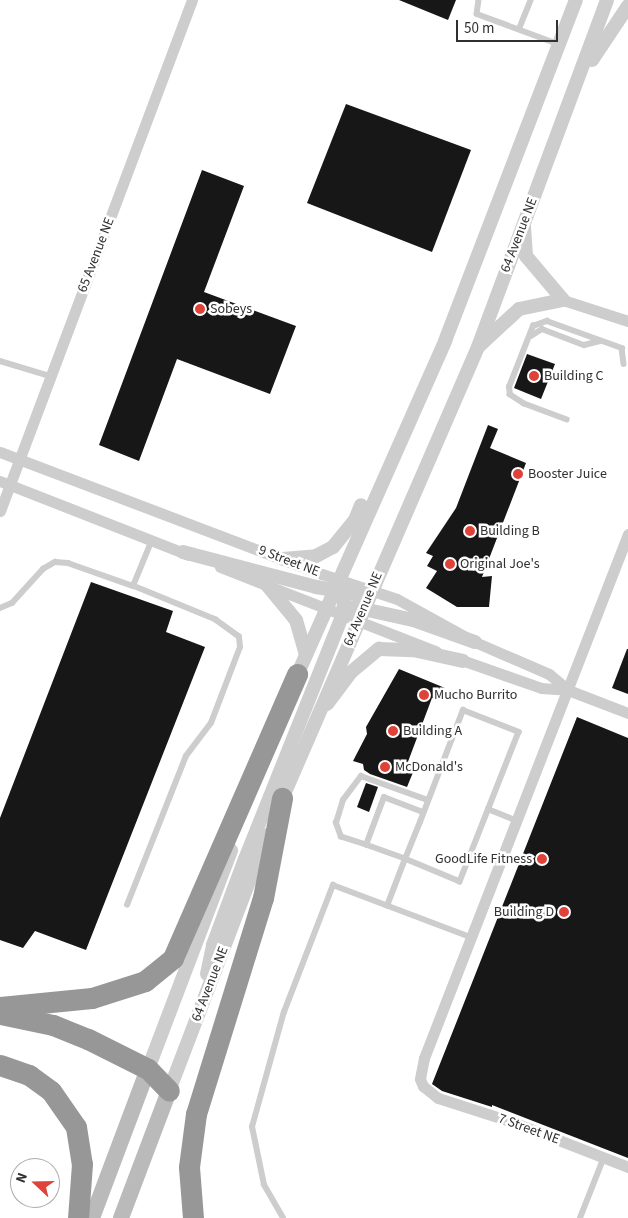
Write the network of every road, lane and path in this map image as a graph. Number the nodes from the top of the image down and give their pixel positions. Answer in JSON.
{"nodes":[{"id":1,"x":192,"y":0,"type":"edge"},
{"id":2,"x":479,"y":0,"type":"edge"},
{"id":3,"x":531,"y":0,"type":"edge"},
{"id":4,"x":568,"y":0,"type":"edge"},
{"id":5,"x":576,"y":0,"type":"edge"},
{"id":6,"x":607,"y":0,"type":"edge"},
{"id":7,"x":628,"y":6,"type":"edge"},
{"id":8,"x":568,"y":17,"type":"junction"},
{"id":9,"x":519,"y":29,"type":"junction"},
{"id":10,"x":558,"y":44,"type":"junction"},
{"id":11,"x":576,"y":87,"type":"junction"},
{"id":12,"x":524,"y":222,"type":"junction"},
{"id":13,"x":563,"y":300,"type":"junction"},
{"id":14,"x":628,"y":321,"type":"edge"},
{"id":15,"x":528,"y":340,"type":"junction"},
{"id":16,"x":600,"y":341,"type":"junction"},
{"id":17,"x":478,"y":347,"type":"junction"},
{"id":18,"x":0,"y":361,"type":"edge"},
{"id":19,"x":624,"y":364,"type":"dead end"},
{"id":20,"x":50,"y":376,"type":"junction"},
{"id":21,"x":424,"y":386,"type":"junction"},
{"id":22,"x":567,"y":420,"type":"dead end"},
{"id":23,"x":0,"y":452,"type":"edge"},
{"id":24,"x":19,"y":459,"type":"junction"},
{"id":25,"x":5,"y":482,"type":"edge"},
{"id":26,"x":0,"y":511,"type":"edge"},
{"id":27,"x":628,"y":534,"type":"edge"},
{"id":28,"x":152,"y":540,"type":"junction"},
{"id":29,"x":183,"y":552,"type":"junction"},
{"id":30,"x":283,"y":559,"type":"junction"},
{"id":31,"x":267,"y":585,"type":"junction"},
{"id":32,"x":133,"y":586,"type":"junction"},
{"id":33,"x":371,"y":589,"type":"junction"},
{"id":34,"x":341,"y":596,"type":"junction"},
{"id":35,"x":326,"y":607,"type":"junction"},
{"id":36,"x":0,"y":608,"type":"edge"},
{"id":37,"x":360,"y":614,"type":"junction"},
{"id":38,"x":475,"y":642,"type":"junction"},
{"id":39,"x":306,"y":654,"type":"junction"},
{"id":40,"x":463,"y":661,"type":"junction"},
{"id":41,"x":297,"y":674,"type":"junction"},
{"id":42,"x":568,"y":690,"type":"junction"},
{"id":43,"x":628,"y":713,"type":"edge"},
{"id":44,"x":310,"y":727,"type":"junction"},
{"id":45,"x":282,"y":798,"type":"junction"},
{"id":46,"x":428,"y":800,"type":"junction"},
{"id":47,"x":488,"y":809,"type":"junction"},
{"id":48,"x":423,"y":812,"type":"junction"},
{"id":49,"x":518,"y":821,"type":"junction"},
{"id":50,"x":366,"y":845,"type":"junction"},
{"id":51,"x":405,"y":859,"type":"junction"},
{"id":52,"x":127,"y":905,"type":"dead end"},
{"id":53,"x":387,"y":906,"type":"junction"},
{"id":54,"x":472,"y":938,"type":"junction"},
{"id":55,"x":0,"y":1007,"type":"edge"},
{"id":56,"x":0,"y":1014,"type":"edge"},
{"id":57,"x":198,"y":1016,"type":"junction"},
{"id":58,"x":0,"y":1065,"type":"edge"},
{"id":59,"x":148,"y":1069,"type":"junction"},
{"id":60,"x":169,"y":1092,"type":"junction"},
{"id":61,"x":604,"y":1157,"type":"junction"},
{"id":62,"x":628,"y":1167,"type":"edge"},
{"id":63,"x":78,"y":1218,"type":"edge"},
{"id":64,"x":92,"y":1218,"type":"edge"},
{"id":65,"x":120,"y":1218,"type":"edge"},
{"id":66,"x":193,"y":1218,"type":"edge"},
{"id":67,"x":283,"y":1218,"type":"edge"},
{"id":68,"x":580,"y":1218,"type":"edge"}],
"edges":[{"from":1,"to":20,"type":"street","name":"65 Avenue NE"},
{"from":2,"to":9,"type":"lane"},
{"from":3,"to":9,"type":"lane"},
{"from":4,"to":8,"type":"street"},
{"from":5,"to":8,"type":"street","name":"64 Avenue NE"},
{"from":6,"to":11,"type":"street","name":"64 Avenue NE"},
{"from":7,"to":11,"type":"street"},
{"from":8,"to":10,"type":"street","name":"64 Avenue NE"},
{"from":9,"to":10,"type":"lane"},
{"from":10,"to":21,"type":"street","name":"64 Avenue NE"},
{"from":11,"to":12,"type":"street","name":"64 Avenue NE"},
{"from":12,"to":13,"type":"street"},
{"from":12,"to":17,"type":"street","name":"64 Avenue NE"},
{"from":13,"to":14,"type":"street"},
{"from":13,"to":17,"type":"street"},
{"from":15,"to":16,"type":"lane"},
{"from":15,"to":16,"type":"lane"},
{"from":15,"to":22,"type":"lane"},
{"from":16,"to":19,"type":"lane"},
{"from":17,"to":33,"type":"street","name":"64 Avenue NE"},
{"from":18,"to":20,"type":"lane"},
{"from":20,"to":24,"type":"street","name":"65 Avenue NE"},
{"from":21,"to":30,"type":"street"},
{"from":21,"to":34,"type":"street","name":"64 Avenue NE"},
{"from":23,"to":24,"type":"street","name":"9 Street NE"},
{"from":24,"to":25,"type":"street","name":"65 Avenue NE"},
{"from":24,"to":30,"type":"street","name":"9 Street NE"},
{"from":25,"to":26,"type":"street","name":"65 Avenue NE"},
{"from":25,"to":28,"type":"street"},
{"from":27,"to":42,"type":"street"},
{"from":28,"to":29,"type":"street"},
{"from":28,"to":32,"type":"lane"},
{"from":29,"to":31,"type":"street"},
{"from":29,"to":34,"type":"street"},
{"from":30,"to":34,"type":"street","name":"9 Street NE"},
{"from":31,"to":35,"type":"street"},
{"from":31,"to":39,"type":"street"},
{"from":32,"to":36,"type":"lane"},
{"from":32,"to":52,"type":"lane"},
{"from":33,"to":34,"type":"street"},
{"from":33,"to":37,"type":"street","name":"64 Avenue NE"},
{"from":33,"to":38,"type":"street"},
{"from":34,"to":35,"type":"street","name":"64 Avenue NE"},
{"from":34,"to":37,"type":"street"},
{"from":34,"to":57,"type":"street"},
{"from":35,"to":39,"type":"street","name":"64 Avenue NE"},
{"from":37,"to":38,"type":"street"},
{"from":37,"to":40,"type":"street"},
{"from":37,"to":44,"type":"street","name":"64 Avenue NE"},
{"from":38,"to":42,"type":"street"},
{"from":39,"to":41,"type":"street","name":"64 Avenue NE"},
{"from":40,"to":42,"type":"street"},
{"from":40,"to":44,"type":"street"},
{"from":41,"to":55,"type":"highway"},
{"from":41,"to":59,"type":"street","name":"64 Avenue NE"},
{"from":42,"to":43,"type":"street"},
{"from":42,"to":49,"type":"street"},
{"from":44,"to":45,"type":"street","name":"64 Avenue NE"},
{"from":45,"to":57,"type":"street","name":"64 Avenue NE"},
{"from":45,"to":66,"type":"highway"},
{"from":46,"to":47,"type":"lane"},
{"from":46,"to":48,"type":"lane"},
{"from":46,"to":50,"type":"lane"},
{"from":47,"to":49,"type":"lane"},
{"from":47,"to":51,"type":"lane"},
{"from":48,"to":50,"type":"lane"},
{"from":48,"to":51,"type":"lane"},
{"from":49,"to":54,"type":"street"},
{"from":50,"to":51,"type":"lane"},
{"from":51,"to":53,"type":"lane"},
{"from":53,"to":54,"type":"lane"},
{"from":53,"to":67,"type":"lane"},
{"from":54,"to":61,"type":"street","name":"7 Street NE"},
{"from":56,"to":59,"type":"highway"},
{"from":57,"to":60,"type":"street","name":"64 Avenue NE"},
{"from":58,"to":63,"type":"highway"},
{"from":59,"to":60,"type":"highway"},
{"from":59,"to":64,"type":"main road","name":"64 Avenue NE"},
{"from":60,"to":65,"type":"main road","name":"64 Avenue NE"},
{"from":61,"to":62,"type":"street","name":"7 Street NE"},
{"from":61,"to":68,"type":"lane"}]}
